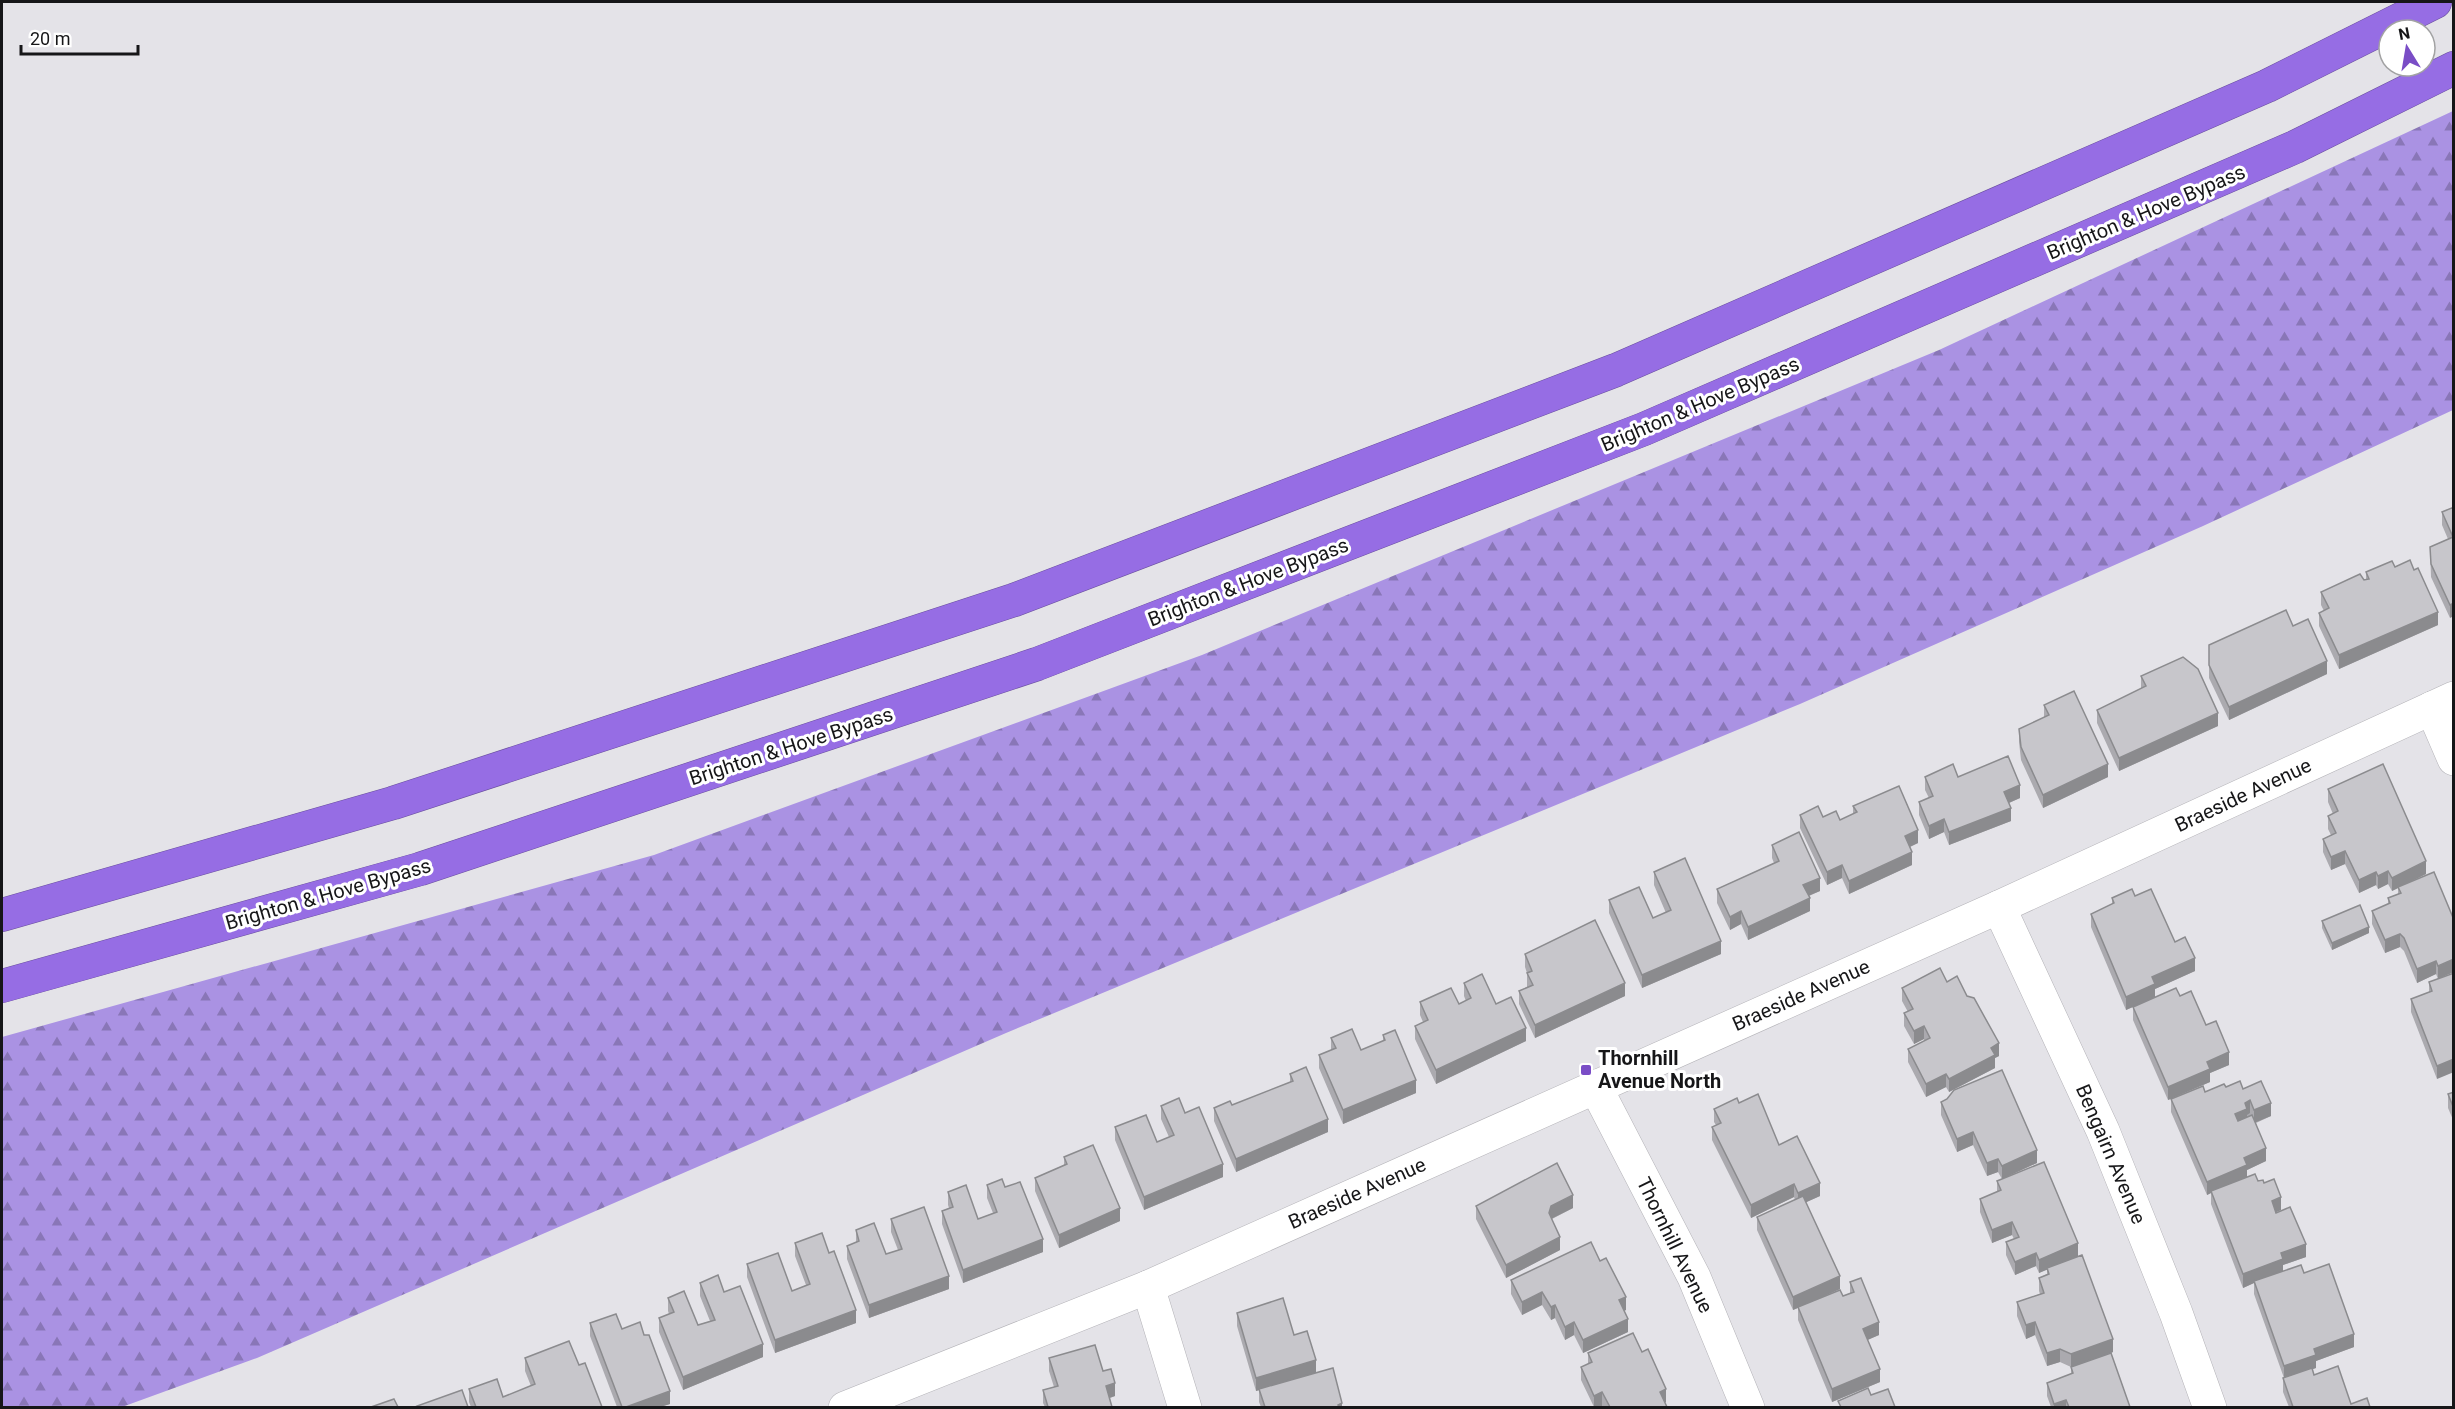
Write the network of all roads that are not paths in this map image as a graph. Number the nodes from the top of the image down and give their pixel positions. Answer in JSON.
{"nodes":[{"id":1,"x":2435,"y":2,"type":"edge"},
{"id":2,"x":2454,"y":68,"type":"edge"},
{"id":3,"x":2443,"y":703,"type":"edge"},
{"id":4,"x":2454,"y":759,"type":"edge"},
{"id":5,"x":2000,"y":907,"type":"junction"},
{"id":6,"x":2,"y":915,"type":"edge"},
{"id":7,"x":2,"y":986,"type":"edge"},
{"id":8,"x":1595,"y":1086,"type":"junction"},
{"id":9,"x":1148,"y":1287,"type":"junction"},
{"id":10,"x":845,"y":1407,"type":"edge"},
{"id":11,"x":1185,"y":1407,"type":"edge"},
{"id":12,"x":1748,"y":1407,"type":"edge"},
{"id":13,"x":2210,"y":1407,"type":"edge"}],
"edges":[{"from":1,"to":6,"type":"highway"},
{"from":2,"to":7,"type":"highway","name":"Brighton & Hove Bypass"},
{"from":3,"to":4,"type":"street"},
{"from":3,"to":5,"type":"street","name":"Braeside Avenue"},
{"from":5,"to":8,"type":"street","name":"Braeside Avenue"},
{"from":5,"to":13,"type":"street","name":"Bengairn Avenue"},
{"from":8,"to":9,"type":"street","name":"Braeside Avenue"},
{"from":8,"to":12,"type":"street","name":"Thornhill Avenue"},
{"from":9,"to":10,"type":"street","name":"Braeside Avenue"},
{"from":9,"to":11,"type":"street"}]}
